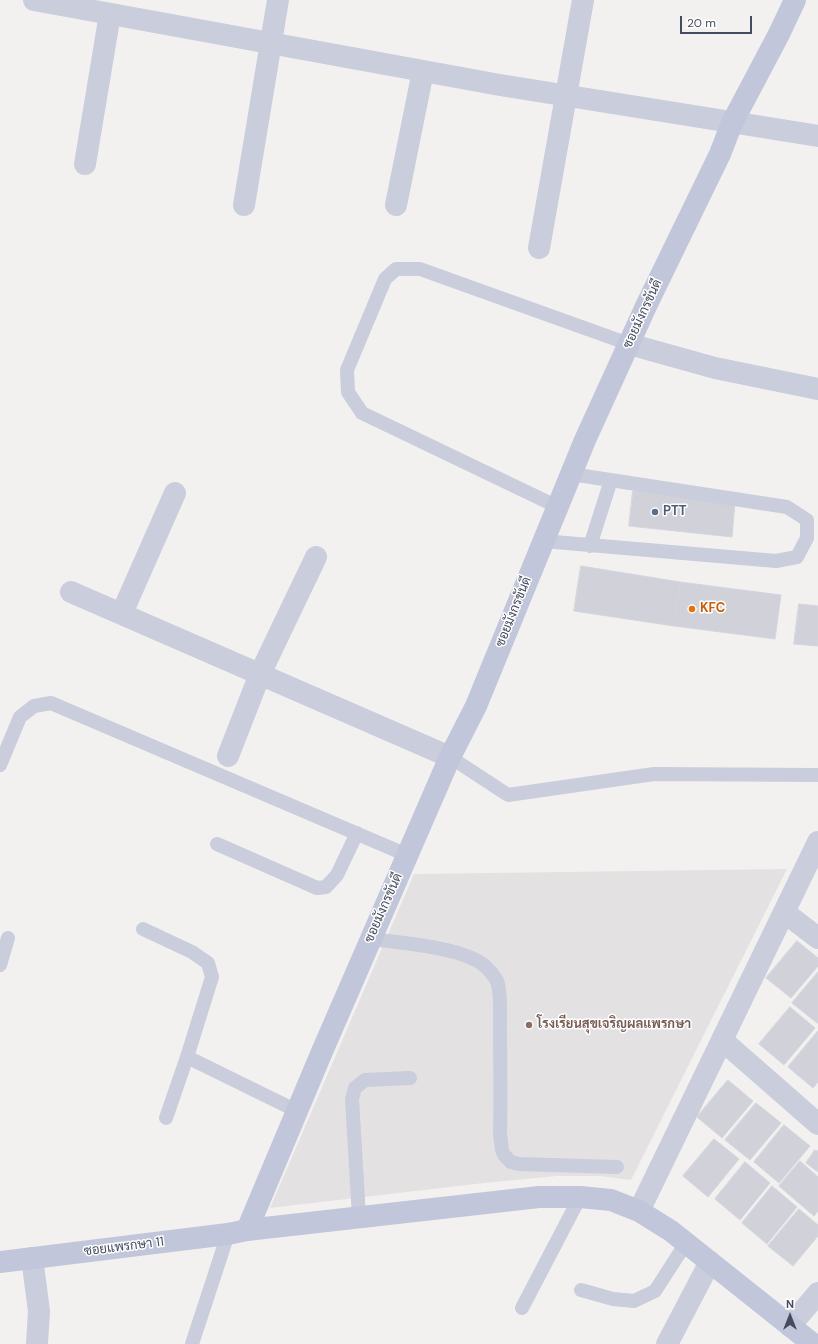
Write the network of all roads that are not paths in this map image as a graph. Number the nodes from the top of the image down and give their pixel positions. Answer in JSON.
{"nodes":[{"id":1,"x":34,"y":0,"type":"edge"},
{"id":2,"x":278,"y":0,"type":"edge"},
{"id":3,"x":583,"y":0,"type":"edge"},
{"id":4,"x":795,"y":0,"type":"edge"},
{"id":5,"x":110,"y":14,"type":"junction"},
{"id":6,"x":270,"y":43,"type":"junction"},
{"id":7,"x":423,"y":71,"type":"junction"},
{"id":8,"x":566,"y":96,"type":"junction"},
{"id":9,"x":732,"y":123,"type":"junction"},
{"id":10,"x":818,"y":136,"type":"edge"},
{"id":11,"x":85,"y":164,"type":"dead end"},
{"id":12,"x":244,"y":206,"type":"dead end"},
{"id":13,"x":396,"y":206,"type":"dead end"},
{"id":14,"x":539,"y":248,"type":"dead end"},
{"id":15,"x":629,"y":344,"type":"junction"},
{"id":16,"x":818,"y":389,"type":"edge"},
{"id":17,"x":571,"y":474,"type":"junction"},
{"id":18,"x":611,"y":480,"type":"junction"},
{"id":19,"x":175,"y":493,"type":"dead end"},
{"id":20,"x":558,"y":507,"type":"junction"},
{"id":21,"x":543,"y":541,"type":"junction"},
{"id":22,"x":590,"y":546,"type":"junction"},
{"id":23,"x":316,"y":558,"type":"dead end"},
{"id":24,"x":71,"y":592,"type":"dead end"},
{"id":25,"x":122,"y":613,"type":"junction"},
{"id":26,"x":260,"y":674,"type":"junction"},
{"id":27,"x":228,"y":756,"type":"dead end"},
{"id":28,"x":450,"y":757,"type":"junction"},
{"id":29,"x":0,"y":765,"type":"edge"},
{"id":30,"x":818,"y":775,"type":"edge"},
{"id":31,"x":357,"y":833,"type":"junction"},
{"id":32,"x":818,"y":842,"type":"edge"},
{"id":33,"x":217,"y":844,"type":"dead end"},
{"id":34,"x":407,"y":855,"type":"junction"},
{"id":35,"x":784,"y":912,"type":"junction"},
{"id":36,"x":143,"y":929,"type":"dead end"},
{"id":37,"x":8,"y":938,"type":"dead end"},
{"id":38,"x":818,"y":938,"type":"edge"},
{"id":39,"x":371,"y":939,"type":"junction"},
{"id":40,"x":0,"y":964,"type":"edge"},
{"id":41,"x":722,"y":1040,"type":"junction"},
{"id":42,"x":187,"y":1057,"type":"junction"},
{"id":43,"x":410,"y":1078,"type":"dead end"},
{"id":44,"x":297,"y":1112,"type":"junction"},
{"id":45,"x":166,"y":1118,"type":"dead end"},
{"id":46,"x":818,"y":1124,"type":"edge"},
{"id":47,"x":618,"y":1167,"type":"dead end"},
{"id":48,"x":580,"y":1197,"type":"junction"},
{"id":49,"x":639,"y":1211,"type":"junction"},
{"id":50,"x":358,"y":1217,"type":"junction"},
{"id":51,"x":238,"y":1232,"type":"junction"},
{"id":52,"x":686,"y":1243,"type":"junction"},
{"id":53,"x":32,"y":1258,"type":"junction"},
{"id":54,"x":0,"y":1262,"type":"edge"},
{"id":55,"x":710,"y":1262,"type":"junction"},
{"id":56,"x":581,"y":1290,"type":"dead end"},
{"id":57,"x":818,"y":1293,"type":"edge"},
{"id":58,"x":522,"y":1308,"type":"dead end"},
{"id":59,"x":790,"y":1326,"type":"junction"},
{"id":60,"x":37,"y":1344,"type":"edge"},
{"id":61,"x":192,"y":1344,"type":"edge"},
{"id":62,"x":666,"y":1344,"type":"edge"},
{"id":63,"x":813,"y":1344,"type":"edge"}],
"edges":[{"from":1,"to":5,"type":"street"},
{"from":2,"to":6,"type":"street"},
{"from":3,"to":8,"type":"street"},
{"from":4,"to":9,"type":"street","name":"ซอยมังกรขันดี"},
{"from":5,"to":6,"type":"street"},
{"from":5,"to":11,"type":"street"},
{"from":6,"to":7,"type":"street"},
{"from":6,"to":12,"type":"street"},
{"from":7,"to":8,"type":"street"},
{"from":7,"to":13,"type":"street"},
{"from":8,"to":9,"type":"street"},
{"from":8,"to":14,"type":"street"},
{"from":9,"to":10,"type":"street"},
{"from":9,"to":15,"type":"street","name":"ซอยมังกรขันดี"},
{"from":15,"to":16,"type":"street"},
{"from":15,"to":17,"type":"street","name":"ซอยมังกรขันดี"},
{"from":15,"to":20,"type":"lane"},
{"from":17,"to":18,"type":"lane"},
{"from":17,"to":20,"type":"street","name":"ซอยมังกรขันดี"},
{"from":18,"to":22,"type":"lane"},
{"from":18,"to":22,"type":"lane"},
{"from":19,"to":25,"type":"street"},
{"from":20,"to":21,"type":"street","name":"ซอยมังกรขันดี"},
{"from":21,"to":22,"type":"lane"},
{"from":21,"to":28,"type":"street","name":"ซอยมังกรขันดี"},
{"from":23,"to":26,"type":"street"},
{"from":24,"to":25,"type":"street"},
{"from":25,"to":26,"type":"street"},
{"from":26,"to":27,"type":"street"},
{"from":26,"to":28,"type":"street"},
{"from":28,"to":30,"type":"lane"},
{"from":28,"to":34,"type":"street","name":"ซอยมังกรขันดี"},
{"from":29,"to":31,"type":"lane"},
{"from":31,"to":33,"type":"lane"},
{"from":31,"to":34,"type":"lane"},
{"from":32,"to":35,"type":"street"},
{"from":34,"to":39,"type":"street","name":"ซอยมังกรขันดี"},
{"from":35,"to":38,"type":"street"},
{"from":35,"to":41,"type":"street"},
{"from":36,"to":42,"type":"lane"},
{"from":37,"to":40,"type":"lane"},
{"from":39,"to":44,"type":"street","name":"ซอยมังกรขันดี"},
{"from":39,"to":47,"type":"lane"},
{"from":41,"to":46,"type":"street"},
{"from":41,"to":49,"type":"street"},
{"from":42,"to":44,"type":"lane"},
{"from":42,"to":45,"type":"lane"},
{"from":43,"to":50,"type":"lane"},
{"from":44,"to":51,"type":"street","name":"ซอยมังกรขันดี"},
{"from":48,"to":49,"type":"street","name":"ซอยแพรกษา 11"},
{"from":48,"to":50,"type":"street","name":"ซอยแพรกษา 11"},
{"from":48,"to":58,"type":"lane"},
{"from":49,"to":52,"type":"street","name":"ซอยแพรกษา 11"},
{"from":50,"to":51,"type":"street","name":"ซอยแพรกษา 11"},
{"from":51,"to":53,"type":"street","name":"ซอยแพรกษา 11"},
{"from":51,"to":61,"type":"lane"},
{"from":52,"to":55,"type":"street","name":"ซอยแพรกษา 11"},
{"from":52,"to":56,"type":"lane"},
{"from":53,"to":54,"type":"street","name":"ซอยแพรกษา 11"},
{"from":53,"to":60,"type":"street"},
{"from":55,"to":59,"type":"street","name":"ซอยแพรกษา 11"},
{"from":55,"to":62,"type":"street"},
{"from":57,"to":59,"type":"street"},
{"from":59,"to":63,"type":"street","name":"ซอยแพรกษา 11"}]}
